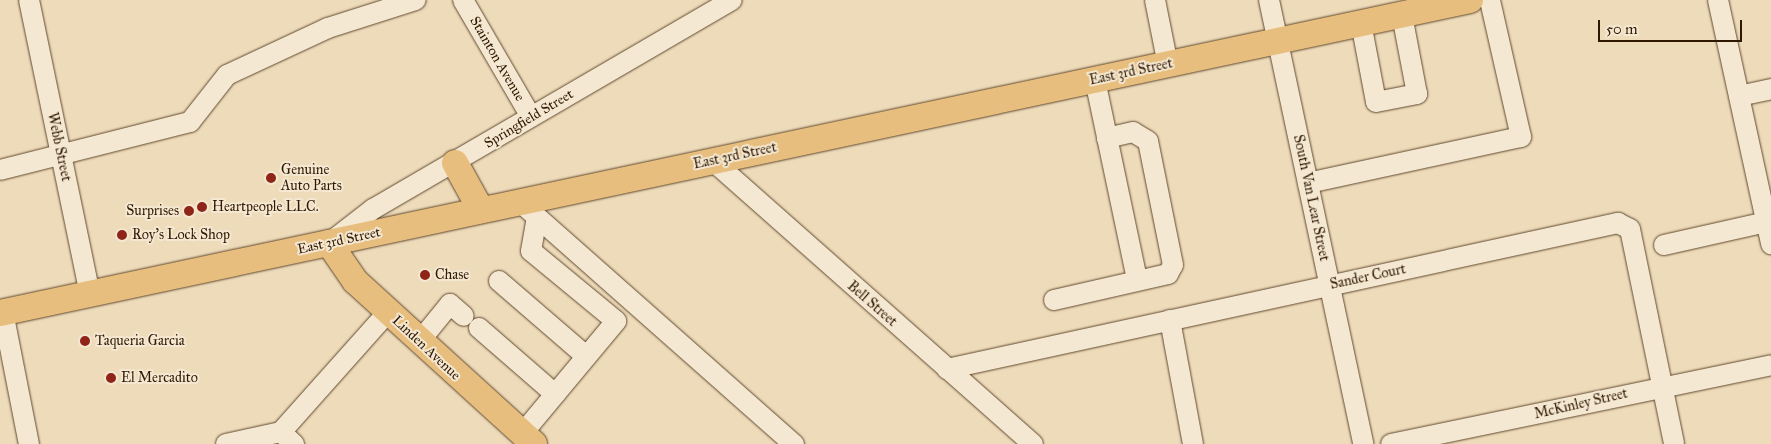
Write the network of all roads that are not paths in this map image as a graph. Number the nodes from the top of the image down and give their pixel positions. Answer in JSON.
{"nodes":[{"id":1,"x":29,"y":0,"type":"edge"},
{"id":2,"x":416,"y":0,"type":"edge"},
{"id":3,"x":463,"y":0,"type":"edge"},
{"id":4,"x":732,"y":0,"type":"edge"},
{"id":5,"x":1154,"y":0,"type":"edge"},
{"id":6,"x":1269,"y":0,"type":"edge"},
{"id":7,"x":1470,"y":0,"type":"edge"},
{"id":8,"x":1490,"y":0,"type":"edge"},
{"id":9,"x":1718,"y":0,"type":"edge"},
{"id":10,"x":1402,"y":14,"type":"junction"},
{"id":11,"x":1361,"y":23,"type":"junction"},
{"id":12,"x":1278,"y":41,"type":"junction"},
{"id":13,"x":1168,"y":64,"type":"junction"},
{"id":14,"x":1095,"y":80,"type":"junction"},
{"id":15,"x":1771,"y":89,"type":"edge"},
{"id":16,"x":1739,"y":96,"type":"junction"},
{"id":17,"x":531,"y":117,"type":"junction"},
{"id":18,"x":1107,"y":138,"type":"junction"},
{"id":19,"x":61,"y":156,"type":"junction"},
{"id":20,"x":713,"y":161,"type":"junction"},
{"id":21,"x":455,"y":163,"type":"junction"},
{"id":22,"x":0,"y":170,"type":"edge"},
{"id":23,"x":1308,"y":182,"type":"junction"},
{"id":24,"x":481,"y":210,"type":"junction"},
{"id":25,"x":528,"y":210,"type":"junction"},
{"id":26,"x":1766,"y":222,"type":"junction"},
{"id":27,"x":329,"y":243,"type":"junction"},
{"id":28,"x":1771,"y":244,"type":"edge"},
{"id":29,"x":1664,"y":245,"type":"dead end"},
{"id":30,"x":1137,"y":280,"type":"junction"},
{"id":31,"x":498,"y":281,"type":"dead end"},
{"id":32,"x":1330,"y":285,"type":"junction"},
{"id":33,"x":90,"y":294,"type":"junction"},
{"id":34,"x":1054,"y":300,"type":"dead end"},
{"id":35,"x":388,"y":312,"type":"junction"},
{"id":36,"x":2,"y":313,"type":"edge"},
{"id":37,"x":1170,"y":320,"type":"junction"},
{"id":38,"x":419,"y":342,"type":"junction"},
{"id":39,"x":586,"y":356,"type":"junction"},
{"id":40,"x":1771,"y":365,"type":"edge"},
{"id":41,"x":947,"y":369,"type":"junction"},
{"id":42,"x":1663,"y":386,"type":"junction"},
{"id":43,"x":555,"y":394,"type":"junction"},
{"id":44,"x":288,"y":438,"type":"edge"},
{"id":45,"x":528,"y":439,"type":"edge"},
{"id":46,"x":29,"y":444,"type":"edge"},
{"id":47,"x":226,"y":444,"type":"edge"},
{"id":48,"x":794,"y":444,"type":"edge"},
{"id":49,"x":1034,"y":444,"type":"edge"},
{"id":50,"x":1193,"y":444,"type":"edge"},
{"id":51,"x":1363,"y":444,"type":"edge"},
{"id":52,"x":1391,"y":444,"type":"edge"},
{"id":53,"x":1674,"y":444,"type":"edge"}],
"edges":[{"from":1,"to":19,"type":"street","name":"Webb Street"},
{"from":2,"to":19,"type":"street"},
{"from":3,"to":17,"type":"street","name":"Stainton Avenue"},
{"from":4,"to":17,"type":"street","name":"Springfield Street"},
{"from":5,"to":13,"type":"street"},
{"from":6,"to":12,"type":"street","name":"South Van Lear Street"},
{"from":7,"to":10,"type":"main road","name":"East 3rd Street"},
{"from":8,"to":23,"type":"street"},
{"from":9,"to":16,"type":"street"},
{"from":10,"to":11,"type":"main road","name":"East 3rd Street"},
{"from":10,"to":11,"type":"street"},
{"from":11,"to":12,"type":"main road","name":"East 3rd Street"},
{"from":12,"to":13,"type":"main road","name":"East 3rd Street"},
{"from":12,"to":23,"type":"street","name":"South Van Lear Street"},
{"from":13,"to":14,"type":"main road","name":"East 3rd Street"},
{"from":14,"to":18,"type":"street"},
{"from":14,"to":20,"type":"main road","name":"East 3rd Street"},
{"from":15,"to":16,"type":"street"},
{"from":16,"to":26,"type":"street"},
{"from":17,"to":21,"type":"street","name":"Springfield Street"},
{"from":18,"to":30,"type":"street"},
{"from":18,"to":30,"type":"street"},
{"from":19,"to":22,"type":"street"},
{"from":19,"to":33,"type":"street","name":"Webb Street"},
{"from":20,"to":25,"type":"main road","name":"East 3rd Street"},
{"from":20,"to":41,"type":"street","name":"Bell Street"},
{"from":21,"to":24,"type":"main road"},
{"from":21,"to":27,"type":"street","name":"Springfield Street"},
{"from":23,"to":32,"type":"street","name":"South Van Lear Street"},
{"from":24,"to":25,"type":"main road","name":"East 3rd Street"},
{"from":24,"to":27,"type":"main road","name":"East 3rd Street"},
{"from":25,"to":39,"type":"street"},
{"from":25,"to":48,"type":"street"},
{"from":26,"to":28,"type":"street"},
{"from":26,"to":29,"type":"street"},
{"from":27,"to":33,"type":"main road","name":"East 3rd Street"},
{"from":27,"to":35,"type":"main road","name":"Linden Avenue"},
{"from":30,"to":34,"type":"street"},
{"from":31,"to":39,"type":"street"},
{"from":32,"to":37,"type":"street","name":"Sander Court"},
{"from":32,"to":42,"type":"street","name":"Sander Court"},
{"from":32,"to":51,"type":"street","name":"South Van Lear Street"},
{"from":33,"to":36,"type":"main road","name":"East 3rd Street"},
{"from":35,"to":38,"type":"main road","name":"Linden Avenue"},
{"from":35,"to":44,"type":"street"},
{"from":36,"to":46,"type":"street"},
{"from":37,"to":41,"type":"street","name":"Sander Court"},
{"from":37,"to":50,"type":"street"},
{"from":38,"to":43,"type":"street"},
{"from":38,"to":45,"type":"main road","name":"Linden Avenue"},
{"from":39,"to":43,"type":"street"},
{"from":40,"to":42,"type":"street","name":"McKinley Street"},
{"from":41,"to":49,"type":"street","name":"Bell Street"},
{"from":42,"to":52,"type":"street","name":"McKinley Street"},
{"from":42,"to":53,"type":"street","name":"Sander Court"},
{"from":43,"to":45,"type":"street"},
{"from":44,"to":47,"type":"street"}]}
